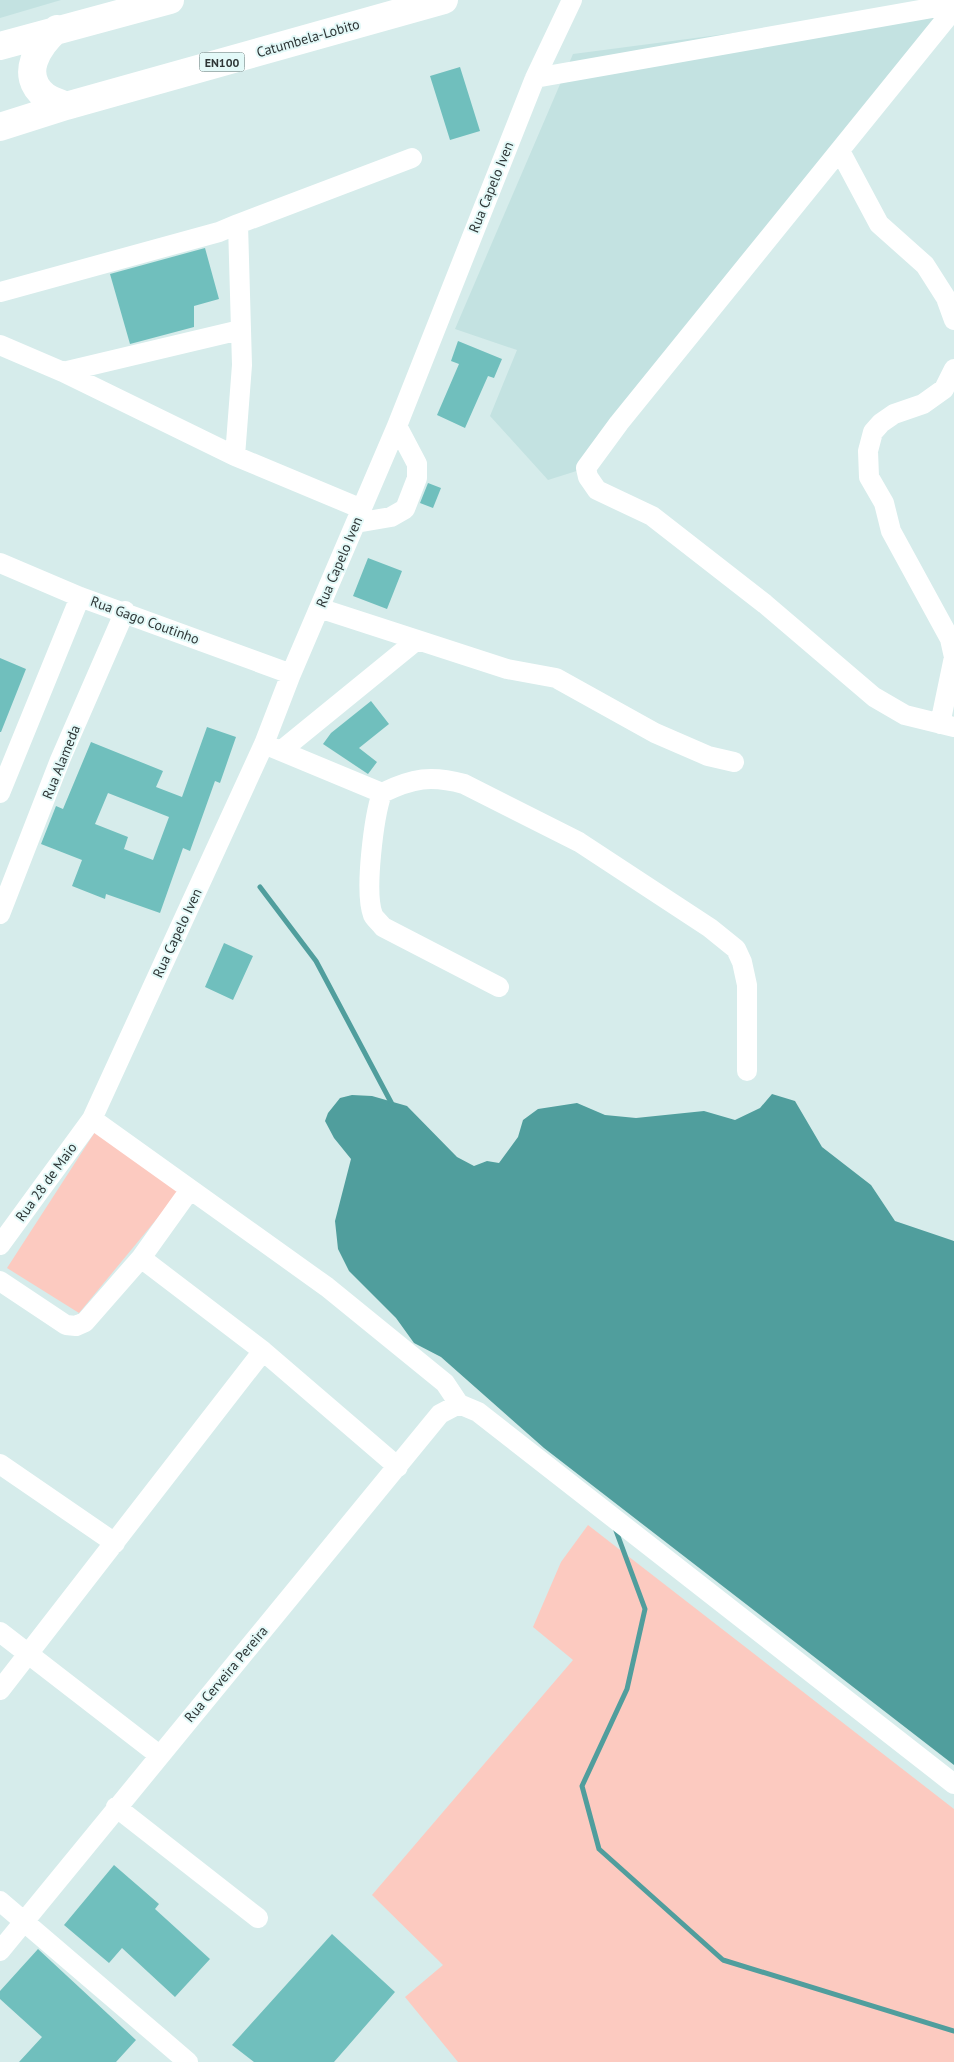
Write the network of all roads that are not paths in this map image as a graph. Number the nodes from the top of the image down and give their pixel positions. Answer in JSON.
{"nodes":[{"id":1,"x":170,"y":0,"type":"edge"},
{"id":2,"x":444,"y":0,"type":"edge"},
{"id":3,"x":572,"y":0,"type":"edge"},
{"id":4,"x":949,"y":0,"type":"edge"},
{"id":5,"x":954,"y":3,"type":"edge"},
{"id":6,"x":954,"y":9,"type":"edge"},
{"id":7,"x":57,"y":29,"type":"junction"},
{"id":8,"x":0,"y":46,"type":"edge"},
{"id":9,"x":535,"y":78,"type":"junction"},
{"id":10,"x":66,"y":106,"type":"junction"},
{"id":11,"x":0,"y":127,"type":"edge"},
{"id":12,"x":840,"y":151,"type":"junction"},
{"id":13,"x":412,"y":158,"type":"dead end"},
{"id":14,"x":238,"y":224,"type":"junction"},
{"id":15,"x":0,"y":292,"type":"edge"},
{"id":16,"x":954,"y":320,"type":"edge"},
{"id":17,"x":240,"y":330,"type":"junction"},
{"id":18,"x":0,"y":345,"type":"edge"},
{"id":19,"x":954,"y":369,"type":"edge"},
{"id":20,"x":63,"y":372,"type":"junction"},
{"id":21,"x":397,"y":426,"type":"junction"},
{"id":22,"x":235,"y":456,"type":"junction"},
{"id":23,"x":359,"y":516,"type":"junction"},
{"id":24,"x":0,"y":563,"type":"edge"},
{"id":25,"x":80,"y":597,"type":"junction"},
{"id":26,"x":319,"y":608,"type":"junction"},
{"id":27,"x":124,"y":612,"type":"junction"},
{"id":28,"x":417,"y":640,"type":"junction"},
{"id":29,"x":291,"y":674,"type":"junction"},
{"id":30,"x":947,"y":726,"type":"edge"},
{"id":31,"x":273,"y":747,"type":"junction"},
{"id":32,"x":734,"y":762,"type":"dead end"},
{"id":33,"x":0,"y":793,"type":"edge"},
{"id":34,"x":382,"y":793,"type":"junction"},
{"id":35,"x":0,"y":914,"type":"edge"},
{"id":36,"x":499,"y":987,"type":"dead end"},
{"id":37,"x":747,"y":1071,"type":"dead end"},
{"id":38,"x":92,"y":1119,"type":"junction"},
{"id":39,"x":189,"y":1191,"type":"junction"},
{"id":40,"x":0,"y":1245,"type":"edge"},
{"id":41,"x":141,"y":1258,"type":"junction"},
{"id":42,"x":0,"y":1281,"type":"edge"},
{"id":43,"x":263,"y":1351,"type":"junction"},
{"id":44,"x":459,"y":1404,"type":"junction"},
{"id":45,"x":0,"y":1464,"type":"edge"},
{"id":46,"x":398,"y":1467,"type":"junction"},
{"id":47,"x":115,"y":1544,"type":"junction"},
{"id":48,"x":0,"y":1632,"type":"edge"},
{"id":49,"x":30,"y":1654,"type":"junction"},
{"id":50,"x":0,"y":1690,"type":"edge"},
{"id":51,"x":158,"y":1755,"type":"junction"},
{"id":52,"x":954,"y":1784,"type":"edge"},
{"id":53,"x":116,"y":1807,"type":"junction"},
{"id":54,"x":0,"y":1901,"type":"edge"},
{"id":55,"x":258,"y":1918,"type":"dead end"},
{"id":56,"x":23,"y":1922,"type":"junction"},
{"id":57,"x":0,"y":1951,"type":"edge"},
{"id":58,"x":188,"y":2062,"type":"edge"}],
"edges":[{"from":1,"to":7,"type":"highway"},
{"from":2,"to":10,"type":"highway","name":"Catumbela-Lobito","number":"EN100"},
{"from":3,"to":9,"type":"street","name":"Rua Capelo Iven"},
{"from":4,"to":5,"type":"street"},
{"from":5,"to":9,"type":"street"},
{"from":6,"to":12,"type":"street"},
{"from":7,"to":8,"type":"highway"},
{"from":7,"to":10,"type":"highway"},
{"from":9,"to":21,"type":"street","name":"Rua Capelo Iven"},
{"from":10,"to":11,"type":"highway","name":"Catumbela-Lobito","number":"EN100"},
{"from":12,"to":16,"type":"street"},
{"from":12,"to":30,"type":"street"},
{"from":13,"to":14,"type":"street"},
{"from":14,"to":15,"type":"street"},
{"from":14,"to":17,"type":"street"},
{"from":17,"to":20,"type":"street"},
{"from":17,"to":22,"type":"street"},
{"from":18,"to":20,"type":"street"},
{"from":19,"to":30,"type":"street"},
{"from":20,"to":22,"type":"street"},
{"from":21,"to":23,"type":"street","name":"Rua Capelo Iven"},
{"from":21,"to":23,"type":"street"},
{"from":22,"to":23,"type":"street"},
{"from":23,"to":26,"type":"street","name":"Rua Capelo Iven"},
{"from":24,"to":25,"type":"street","name":"Rua Gago Coutinho"},
{"from":25,"to":27,"type":"street","name":"Rua Gago Coutinho"},
{"from":25,"to":33,"type":"street"},
{"from":26,"to":28,"type":"street"},
{"from":26,"to":29,"type":"street","name":"Rua Capelo Iven"},
{"from":27,"to":29,"type":"street","name":"Rua Gago Coutinho"},
{"from":27,"to":35,"type":"street","name":"Rua Alameda"},
{"from":28,"to":31,"type":"street"},
{"from":28,"to":32,"type":"street"},
{"from":29,"to":31,"type":"street","name":"Rua Capelo Iven"},
{"from":31,"to":34,"type":"street"},
{"from":31,"to":38,"type":"street","name":"Rua Capelo Iven"},
{"from":34,"to":36,"type":"street"},
{"from":34,"to":37,"type":"street"},
{"from":38,"to":39,"type":"street"},
{"from":38,"to":40,"type":"street","name":"Rua 28 de Maio"},
{"from":39,"to":41,"type":"street"},
{"from":39,"to":44,"type":"street"},
{"from":41,"to":42,"type":"street"},
{"from":41,"to":43,"type":"street"},
{"from":43,"to":46,"type":"street"},
{"from":43,"to":47,"type":"street"},
{"from":44,"to":46,"type":"street","name":"Rua Cerveira Pereira"},
{"from":44,"to":52,"type":"street"},
{"from":45,"to":47,"type":"street"},
{"from":46,"to":51,"type":"street","name":"Rua Cerveira Pereira"},
{"from":47,"to":49,"type":"street"},
{"from":48,"to":49,"type":"street"},
{"from":49,"to":50,"type":"street"},
{"from":49,"to":51,"type":"street"},
{"from":51,"to":53,"type":"street","name":"Rua Cerveira Pereira"},
{"from":53,"to":55,"type":"street"},
{"from":53,"to":56,"type":"street","name":"Rua Cerveira Pereira"},
{"from":54,"to":56,"type":"street"},
{"from":56,"to":57,"type":"street","name":"Rua Cerveira Pereira"},
{"from":56,"to":58,"type":"street"}]}
